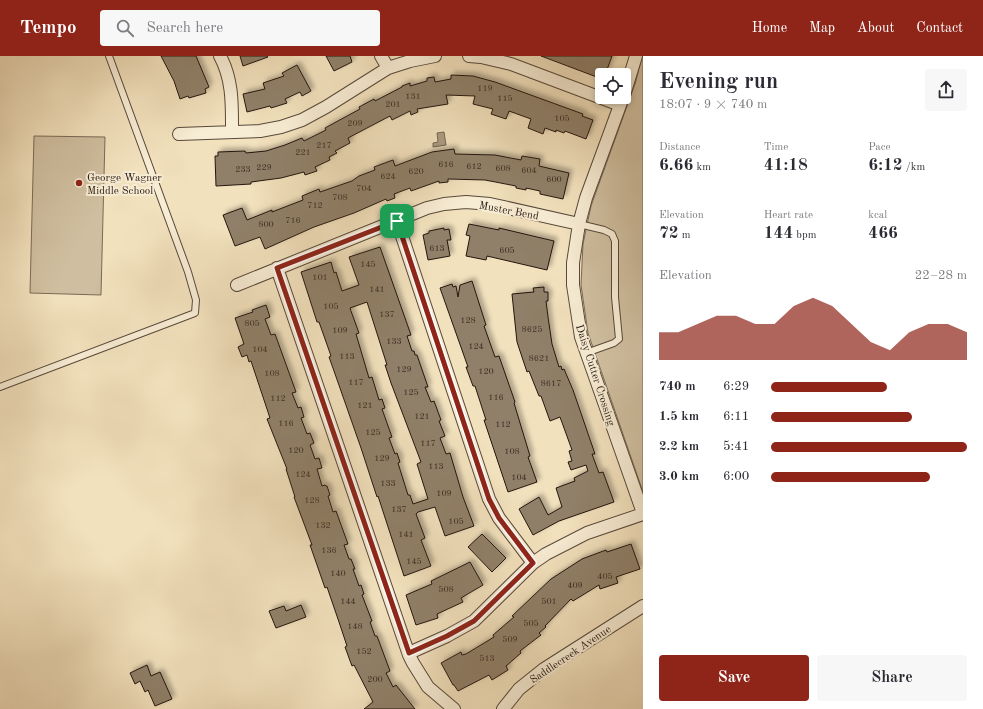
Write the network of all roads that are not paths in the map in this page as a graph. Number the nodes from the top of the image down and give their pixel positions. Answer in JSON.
{"nodes":[{"id":1,"x":110,"y":56,"type":"edge"},
{"id":2,"x":220,"y":56,"type":"edge"},
{"id":3,"x":381,"y":56,"type":"edge"},
{"id":4,"x":435,"y":56,"type":"edge"},
{"id":5,"x":469,"y":56,"type":"edge"},
{"id":6,"x":636,"y":56,"type":"edge"},
{"id":7,"x":388,"y":68,"type":"junction"},
{"id":8,"x":631,"y":71,"type":"edge"},
{"id":9,"x":595,"y":91,"type":"edge"},
{"id":10,"x":620,"y":104,"type":"edge"},
{"id":11,"x":232,"y":132,"type":"junction"},
{"id":12,"x":179,"y":134,"type":"dead end"},
{"id":13,"x":397,"y":221,"type":"junction"},
{"id":14,"x":579,"y":224,"type":"junction"},
{"id":15,"x":277,"y":268,"type":"junction"},
{"id":16,"x":236,"y":285,"type":"dead end"},
{"id":17,"x":586,"y":353,"type":"junction"},
{"id":18,"x":0,"y":387,"type":"edge"},
{"id":19,"x":643,"y":514,"type":"edge"},
{"id":20,"x":533,"y":563,"type":"junction"},
{"id":21,"x":643,"y":606,"type":"edge"},
{"id":22,"x":409,"y":653,"type":"junction"},
{"id":23,"x":454,"y":709,"type":"edge"},
{"id":24,"x":503,"y":709,"type":"edge"}],
"edges":[{"from":1,"to":18,"type":"lane"},
{"from":2,"to":11,"type":"street"},
{"from":3,"to":7,"type":"street"},
{"from":4,"to":7,"type":"street"},
{"from":5,"to":9,"type":"street"},
{"from":6,"to":8,"type":"street","name":"Daisy Cutter Crossing"},
{"from":7,"to":11,"type":"street"},
{"from":10,"to":14,"type":"street","name":"Daisy Cutter Crossing"},
{"from":11,"to":12,"type":"street"},
{"from":13,"to":14,"type":"street","name":"Muster Bend"},
{"from":13,"to":15,"type":"street","name":"Muster Bend"},
{"from":13,"to":20,"type":"street"},
{"from":14,"to":17,"type":"street","name":"Daisy Cutter Crossing"},
{"from":14,"to":17,"type":"lane"},
{"from":15,"to":16,"type":"street","name":"Muster Bend"},
{"from":15,"to":22,"type":"street"},
{"from":17,"to":19,"type":"street","name":"Daisy Cutter Crossing"},
{"from":19,"to":20,"type":"street"},
{"from":20,"to":22,"type":"street"},
{"from":21,"to":24,"type":"street","name":"Saddlecreek Avenue"},
{"from":22,"to":23,"type":"street"}]}
